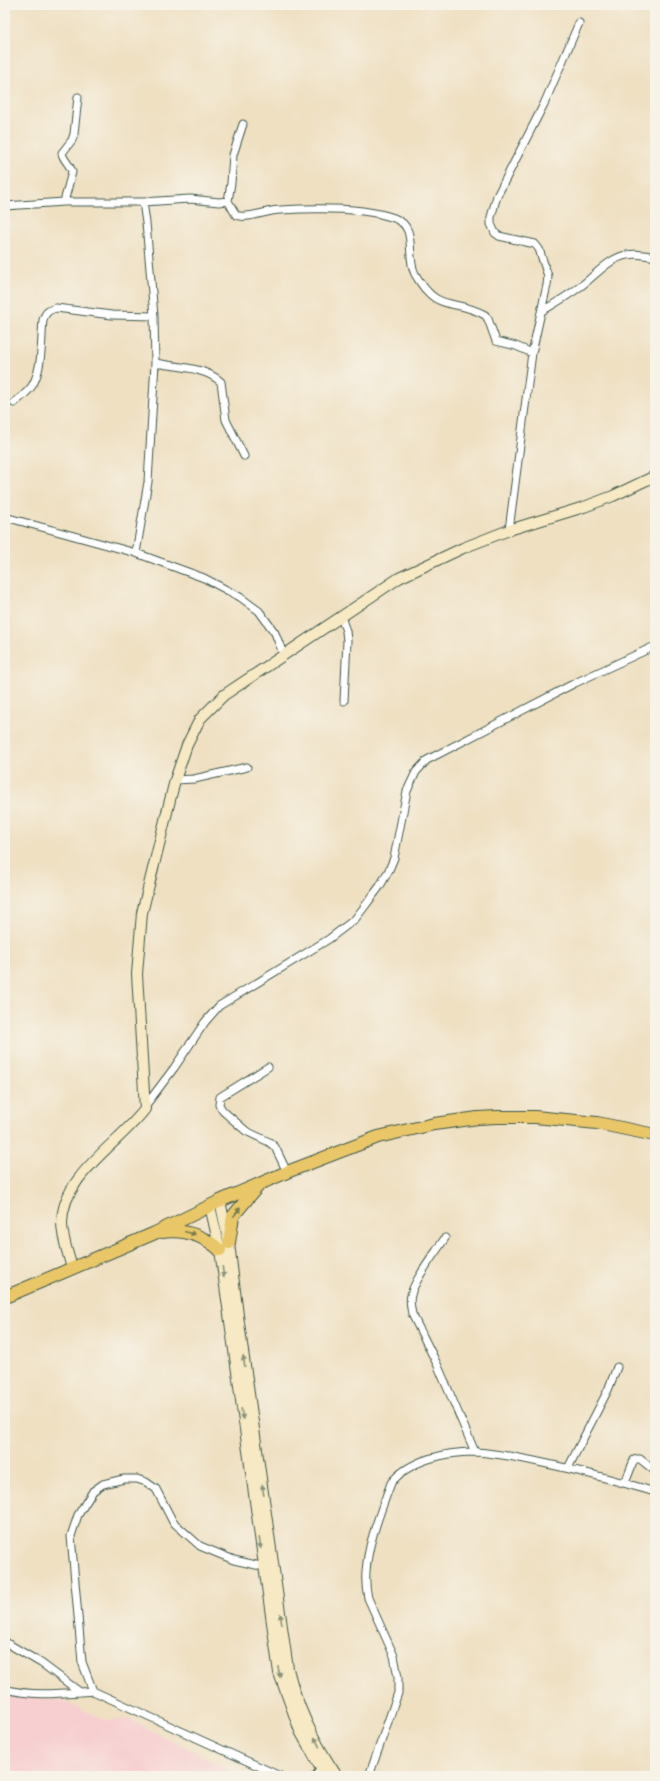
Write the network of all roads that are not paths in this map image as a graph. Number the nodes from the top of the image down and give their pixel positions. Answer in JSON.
{"nodes":[{"id":1,"x":579,"y":23,"type":"dead end"},
{"id":2,"x":78,"y":97,"type":"dead end"},
{"id":3,"x":243,"y":124,"type":"dead end"},
{"id":4,"x":228,"y":201,"type":"junction"},
{"id":5,"x":64,"y":202,"type":"junction"},
{"id":6,"x":142,"y":202,"type":"junction"},
{"id":7,"x":5,"y":206,"type":"edge"},
{"id":8,"x":655,"y":257,"type":"edge"},
{"id":9,"x":542,"y":311,"type":"junction"},
{"id":10,"x":154,"y":316,"type":"junction"},
{"id":11,"x":532,"y":353,"type":"junction"},
{"id":12,"x":155,"y":363,"type":"junction"},
{"id":13,"x":14,"y":403,"type":"dead end"},
{"id":14,"x":244,"y":456,"type":"dead end"},
{"id":15,"x":655,"y":476,"type":"edge"},
{"id":16,"x":5,"y":517,"type":"edge"},
{"id":17,"x":509,"y":530,"type":"junction"},
{"id":18,"x":136,"y":553,"type":"junction"},
{"id":19,"x":341,"y":617,"type":"junction"},
{"id":20,"x":655,"y":646,"type":"edge"},
{"id":21,"x":284,"y":656,"type":"junction"},
{"id":22,"x":344,"y":701,"type":"dead end"},
{"id":23,"x":247,"y":767,"type":"dead end"},
{"id":24,"x":175,"y":780,"type":"junction"},
{"id":25,"x":268,"y":1066,"type":"dead end"},
{"id":26,"x":146,"y":1105,"type":"junction"},
{"id":27,"x":655,"y":1136,"type":"edge"},
{"id":28,"x":287,"y":1172,"type":"junction"},
{"id":29,"x":258,"y":1186,"type":"junction"},
{"id":30,"x":215,"y":1203,"type":"junction"},
{"id":31,"x":154,"y":1232,"type":"junction"},
{"id":32,"x":445,"y":1238,"type":"dead end"},
{"id":33,"x":224,"y":1247,"type":"junction"},
{"id":34,"x":72,"y":1268,"type":"junction"},
{"id":35,"x":5,"y":1296,"type":"edge"},
{"id":36,"x":617,"y":1367,"type":"dead end"},
{"id":37,"x":475,"y":1452,"type":"junction"},
{"id":38,"x":568,"y":1468,"type":"junction"},
{"id":39,"x":655,"y":1471,"type":"edge"},
{"id":40,"x":624,"y":1483,"type":"junction"},
{"id":41,"x":655,"y":1492,"type":"edge"},
{"id":42,"x":269,"y":1568,"type":"junction"},
{"id":43,"x":5,"y":1642,"type":"edge"},
{"id":44,"x":5,"y":1689,"type":"edge"},
{"id":45,"x":93,"y":1691,"type":"junction"},
{"id":46,"x":80,"y":1692,"type":"junction"},
{"id":47,"x":322,"y":1771,"type":"edge"},
{"id":48,"x":280,"y":1776,"type":"edge"},
{"id":49,"x":337,"y":1776,"type":"edge"},
{"id":50,"x":369,"y":1776,"type":"edge"}],
"edges":[{"from":1,"to":9,"type":"street"},
{"from":2,"to":5,"type":"street"},
{"from":3,"to":4,"type":"street"},
{"from":4,"to":6,"type":"street"},
{"from":4,"to":11,"type":"street"},
{"from":5,"to":6,"type":"street"},
{"from":5,"to":7,"type":"street"},
{"from":6,"to":10,"type":"street"},
{"from":8,"to":9,"type":"street"},
{"from":9,"to":11,"type":"street"},
{"from":10,"to":12,"type":"street"},
{"from":10,"to":13,"type":"street"},
{"from":11,"to":17,"type":"street"},
{"from":12,"to":14,"type":"street"},
{"from":12,"to":18,"type":"street"},
{"from":15,"to":17,"type":"street"},
{"from":16,"to":18,"type":"street"},
{"from":17,"to":19,"type":"street"},
{"from":18,"to":21,"type":"street"},
{"from":19,"to":21,"type":"street"},
{"from":19,"to":22,"type":"street"},
{"from":20,"to":26,"type":"street"},
{"from":21,"to":24,"type":"street"},
{"from":23,"to":24,"type":"street"},
{"from":24,"to":26,"type":"street"},
{"from":25,"to":28,"type":"street"},
{"from":26,"to":34,"type":"street"},
{"from":27,"to":28,"type":"highway"},
{"from":28,"to":29,"type":"highway"},
{"from":29,"to":30,"type":"highway"},
{"from":33,"to":29,"type":"highway","one_way":true},
{"from":30,"to":31,"type":"highway"},
{"from":30,"to":33,"type":"street"},
{"from":31,"to":33,"type":"highway","one_way":true},
{"from":31,"to":34,"type":"highway"},
{"from":32,"to":37,"type":"street"},
{"from":33,"to":42,"type":"street"},
{"from":34,"to":35,"type":"highway"},
{"from":36,"to":38,"type":"street"},
{"from":37,"to":38,"type":"street"},
{"from":37,"to":50,"type":"street"},
{"from":38,"to":40,"type":"street"},
{"from":39,"to":40,"type":"street"},
{"from":40,"to":41,"type":"street"},
{"from":42,"to":45,"type":"street"},
{"from":42,"to":47,"type":"street"},
{"from":43,"to":46,"type":"street"},
{"from":44,"to":46,"type":"street"},
{"from":45,"to":46,"type":"street"},
{"from":45,"to":48,"type":"street"},
{"from":47,"to":49,"type":"street"}]}
